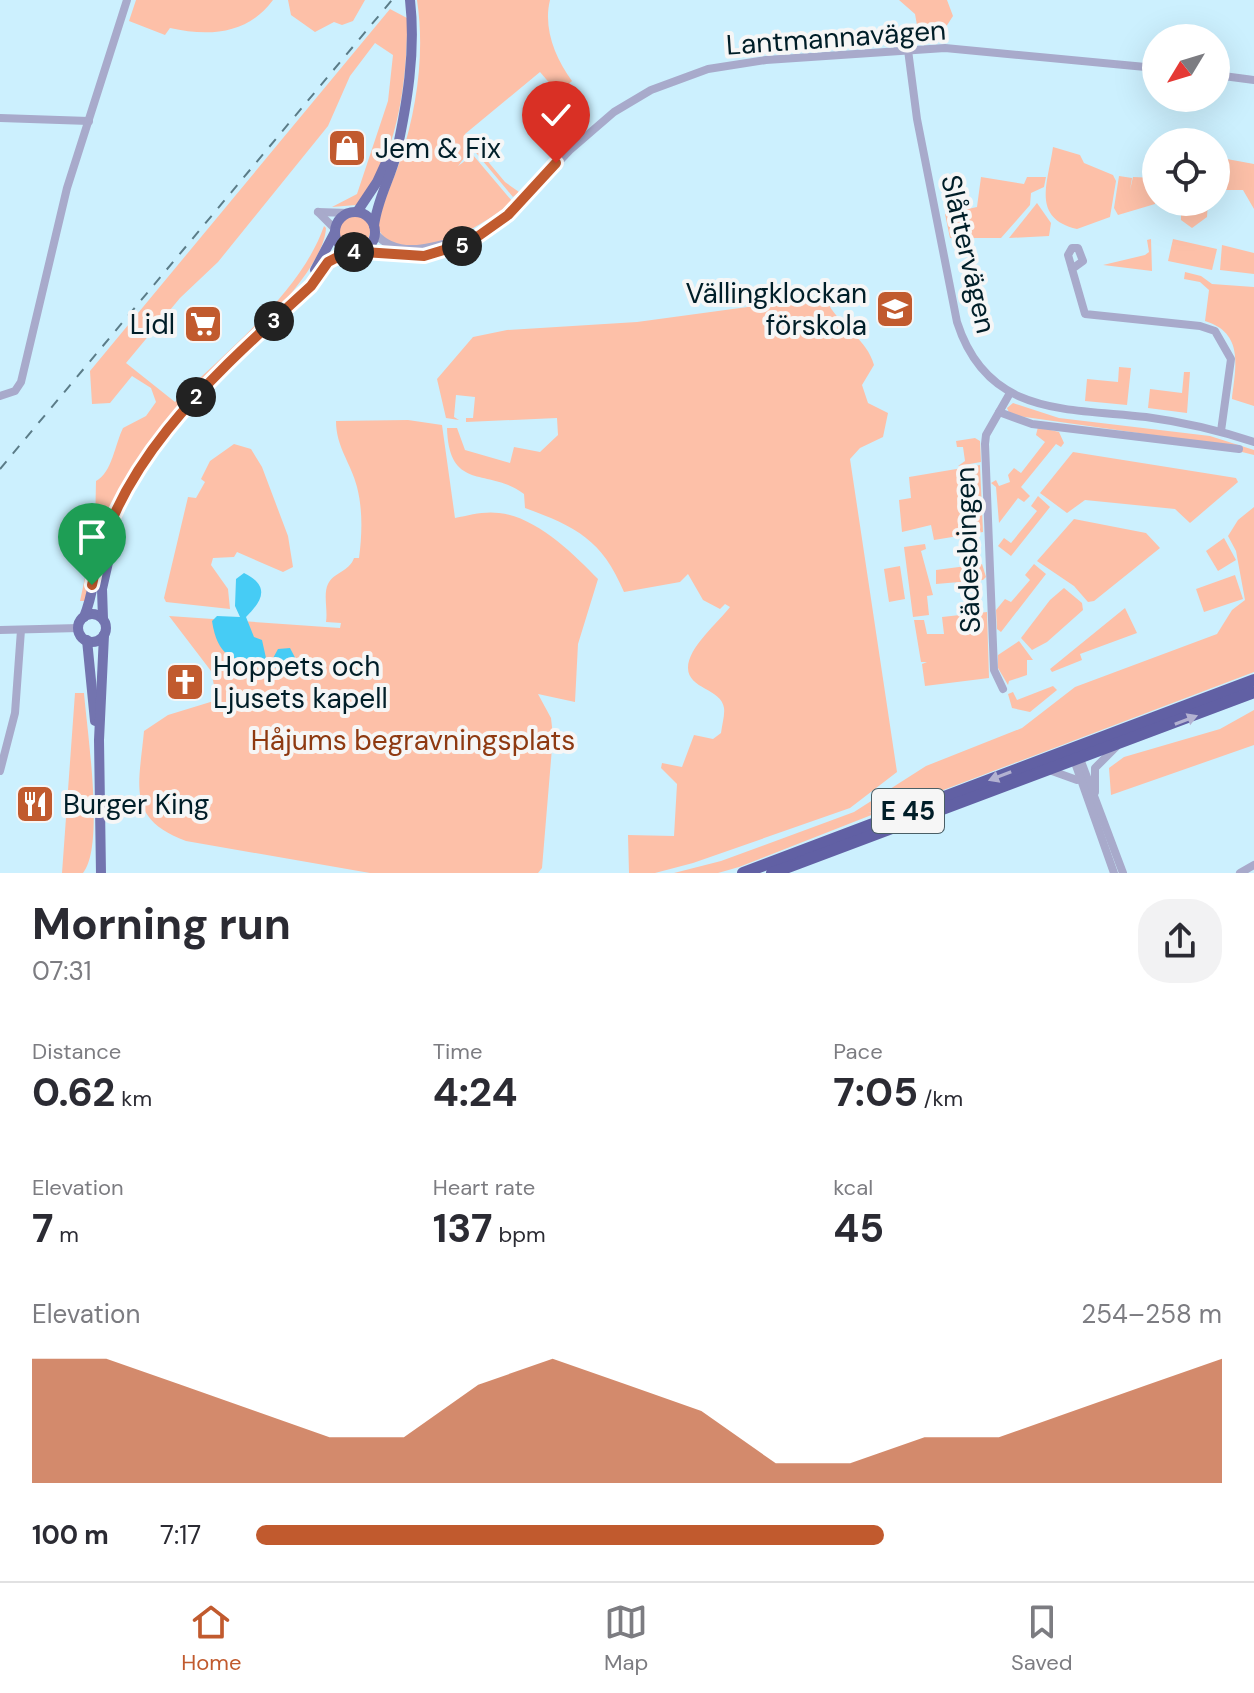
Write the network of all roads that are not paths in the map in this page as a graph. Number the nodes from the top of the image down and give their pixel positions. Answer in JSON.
{"nodes":[{"id":1,"x":127,"y":0,"type":"edge"},
{"id":2,"x":410,"y":0,"type":"edge"},
{"id":3,"x":908,"y":50,"type":"junction"},
{"id":4,"x":1142,"y":67,"type":"edge"},
{"id":5,"x":1230,"y":77,"type":"edge"},
{"id":6,"x":1254,"y":80,"type":"edge"},
{"id":7,"x":0,"y":118,"type":"edge"},
{"id":8,"x":89,"y":121,"type":"junction"},
{"id":9,"x":398,"y":136,"type":"junction"},
{"id":10,"x":352,"y":212,"type":"junction"},
{"id":11,"x":374,"y":230,"type":"junction"},
{"id":12,"x":335,"y":231,"type":"junction"},
{"id":13,"x":481,"y":235,"type":"junction"},
{"id":14,"x":363,"y":250,"type":"junction"},
{"id":15,"x":349,"y":251,"type":"junction"},
{"id":16,"x":1072,"y":269,"type":"dead end"},
{"id":17,"x":300,"y":296,"type":"junction"},
{"id":18,"x":1010,"y":393,"type":"junction"},
{"id":19,"x":0,"y":396,"type":"edge"},
{"id":20,"x":999,"y":412,"type":"junction"},
{"id":21,"x":1221,"y":431,"type":"junction"},
{"id":22,"x":1254,"y":442,"type":"edge"},
{"id":23,"x":1239,"y":449,"type":"dead end"},
{"id":24,"x":125,"y":496,"type":"junction"},
{"id":25,"x":103,"y":619,"type":"junction"},
{"id":26,"x":81,"y":622,"type":"junction"},
{"id":27,"x":0,"y":630,"type":"edge"},
{"id":28,"x":21,"y":630,"type":"junction"},
{"id":29,"x":104,"y":635,"type":"junction"},
{"id":30,"x":87,"y":640,"type":"junction"},
{"id":31,"x":1254,"y":680,"type":"edge"},
{"id":32,"x":1003,"y":689,"type":"dead end"},
{"id":33,"x":1254,"y":692,"type":"edge"},
{"id":34,"x":99,"y":740,"type":"junction"},
{"id":35,"x":1117,"y":746,"type":"junction"},
{"id":36,"x":1076,"y":757,"type":"junction"},
{"id":37,"x":0,"y":771,"type":"edge"},
{"id":38,"x":1052,"y":771,"type":"junction"},
{"id":39,"x":1079,"y":781,"type":"junction"},
{"id":40,"x":1096,"y":801,"type":"junction"},
{"id":41,"x":102,"y":828,"type":"junction"},
{"id":42,"x":1254,"y":865,"type":"edge"},
{"id":43,"x":101,"y":873,"type":"edge"},
{"id":44,"x":108,"y":873,"type":"edge"},
{"id":45,"x":743,"y":873,"type":"edge"},
{"id":46,"x":772,"y":873,"type":"edge"},
{"id":47,"x":1114,"y":873,"type":"edge"},
{"id":48,"x":1123,"y":873,"type":"edge"},
{"id":49,"x":1240,"y":873,"type":"edge"}],
"edges":[{"from":1,"to":8,"type":"street"},
{"from":2,"to":9,"type":"main road"},
{"from":3,"to":4,"type":"street","name":"Lantmannavägen"},
{"from":3,"to":13,"type":"street","name":"Lantmannavägen"},
{"from":3,"to":18,"type":"street","name":"Slåttervägen"},
{"from":5,"to":6,"type":"street"},
{"from":7,"to":8,"type":"street"},
{"from":8,"to":19,"type":"street"},
{"from":9,"to":10,"type":"main road"},
{"from":9,"to":11,"type":"main road"},
{"from":10,"to":11,"type":"main road"},
{"from":10,"to":12,"type":"main road"},
{"from":10,"to":12,"type":"street"},
{"from":11,"to":13,"type":"street","name":"Lantmannavägen"},
{"from":11,"to":14,"type":"main road"},
{"from":12,"to":15,"type":"main road"},
{"from":12,"to":17,"type":"main road"},
{"from":13,"to":14,"type":"street","name":"Lantmannavägen"},
{"from":14,"to":15,"type":"main road"},
{"from":15,"to":17,"type":"main road"},
{"from":16,"to":21,"type":"street"},
{"from":17,"to":24,"type":"main road"},
{"from":18,"to":20,"type":"street","name":"Sädesbingen"},
{"from":18,"to":21,"type":"street","name":"Slåttervägen"},
{"from":20,"to":23,"type":"street"},
{"from":20,"to":32,"type":"street","name":"Sädesbingen"},
{"from":21,"to":22,"type":"street","name":"Slåttervägen"},
{"from":24,"to":25,"type":"main road"},
{"from":24,"to":26,"type":"main road"},
{"from":25,"to":26,"type":"main road"},
{"from":25,"to":29,"type":"main road"},
{"from":26,"to":28,"type":"street"},
{"from":26,"to":30,"type":"main road"},
{"from":27,"to":28,"type":"street"},
{"from":28,"to":37,"type":"street"},
{"from":29,"to":30,"type":"main road"},
{"from":29,"to":34,"type":"main road"},
{"from":30,"to":34,"type":"main road"},
{"from":31,"to":36,"type":"highway","number":"E 45"},
{"from":35,"to":33,"type":"highway","number":"E 45","one_way":true},
{"from":34,"to":41,"type":"main road"},
{"from":35,"to":36,"type":"highway","number":"E 45"},
{"from":35,"to":40,"type":"street"},
{"from":36,"to":38,"type":"highway","number":"E 45"},
{"from":36,"to":39,"type":"street"},
{"from":36,"to":40,"type":"street"},
{"from":36,"to":45,"type":"highway","number":"E 45","one_way":true},
{"from":38,"to":39,"type":"street"},
{"from":38,"to":46,"type":"highway","number":"E 45"},
{"from":39,"to":47,"type":"street"},
{"from":40,"to":48,"type":"street"},
{"from":41,"to":43,"type":"main road"},
{"from":41,"to":44,"type":"main road"},
{"from":42,"to":49,"type":"street"}]}
